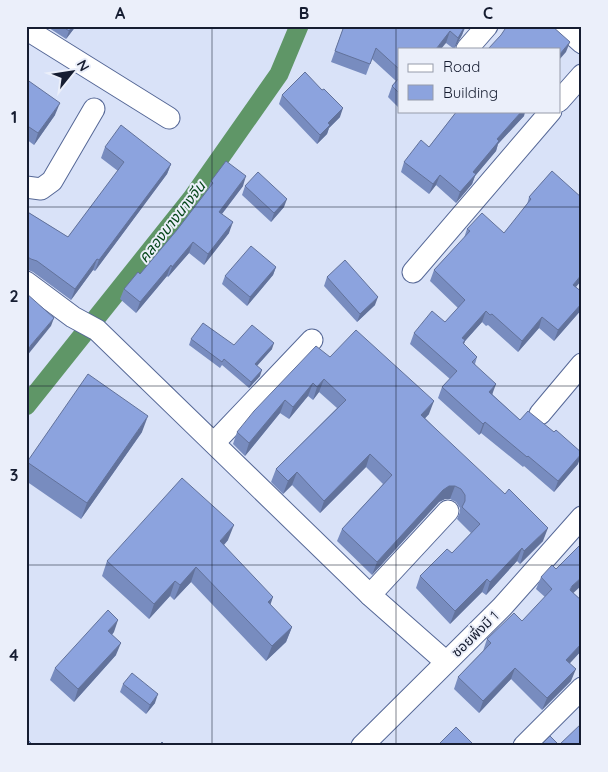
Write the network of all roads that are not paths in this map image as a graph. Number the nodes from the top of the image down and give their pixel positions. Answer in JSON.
{"nodes":[{"id":1,"x":487,"y":26,"type":"edge"},
{"id":2,"x":563,"y":26,"type":"edge"},
{"id":3,"x":26,"y":29,"type":"edge"},
{"id":4,"x":582,"y":42,"type":"edge"},
{"id":5,"x":468,"y":48,"type":"edge"},
{"id":6,"x":582,"y":75,"type":"edge"},
{"id":7,"x":560,"y":100,"type":"edge"},
{"id":8,"x":94,"y":109,"type":"dead end"},
{"id":9,"x":550,"y":112,"type":"edge"},
{"id":10,"x":169,"y":118,"type":"dead end"},
{"id":11,"x":26,"y":187,"type":"edge"},
{"id":12,"x":413,"y":272,"type":"dead end"},
{"id":13,"x":26,"y":282,"type":"edge"},
{"id":14,"x":312,"y":340,"type":"dead end"},
{"id":15,"x":582,"y":364,"type":"edge"},
{"id":16,"x":540,"y":414,"type":"dead end"},
{"id":17,"x":214,"y":444,"type":"junction"},
{"id":18,"x":448,"y":511,"type":"dead end"},
{"id":19,"x":582,"y":517,"type":"edge"},
{"id":20,"x":370,"y":595,"type":"junction"},
{"id":21,"x":446,"y":662,"type":"junction"},
{"id":22,"x":581,"y":691,"type":"edge"},
{"id":23,"x":362,"y":746,"type":"edge"},
{"id":24,"x":524,"y":746,"type":"edge"}],
"edges":[{"from":1,"to":5,"type":"street"},
{"from":2,"to":4,"type":"street"},
{"from":3,"to":10,"type":"street"},
{"from":6,"to":7,"type":"street"},
{"from":8,"to":11,"type":"street"},
{"from":9,"to":12,"type":"street"},
{"from":13,"to":17,"type":"street"},
{"from":14,"to":17,"type":"street"},
{"from":15,"to":16,"type":"street"},
{"from":17,"to":20,"type":"street"},
{"from":18,"to":20,"type":"street"},
{"from":19,"to":21,"type":"street","name":"ซอยพึ่งมี 1"},
{"from":20,"to":21,"type":"street"},
{"from":21,"to":23,"type":"street","name":"ซอยพึ่งมี 1"},
{"from":22,"to":24,"type":"street"}]}
